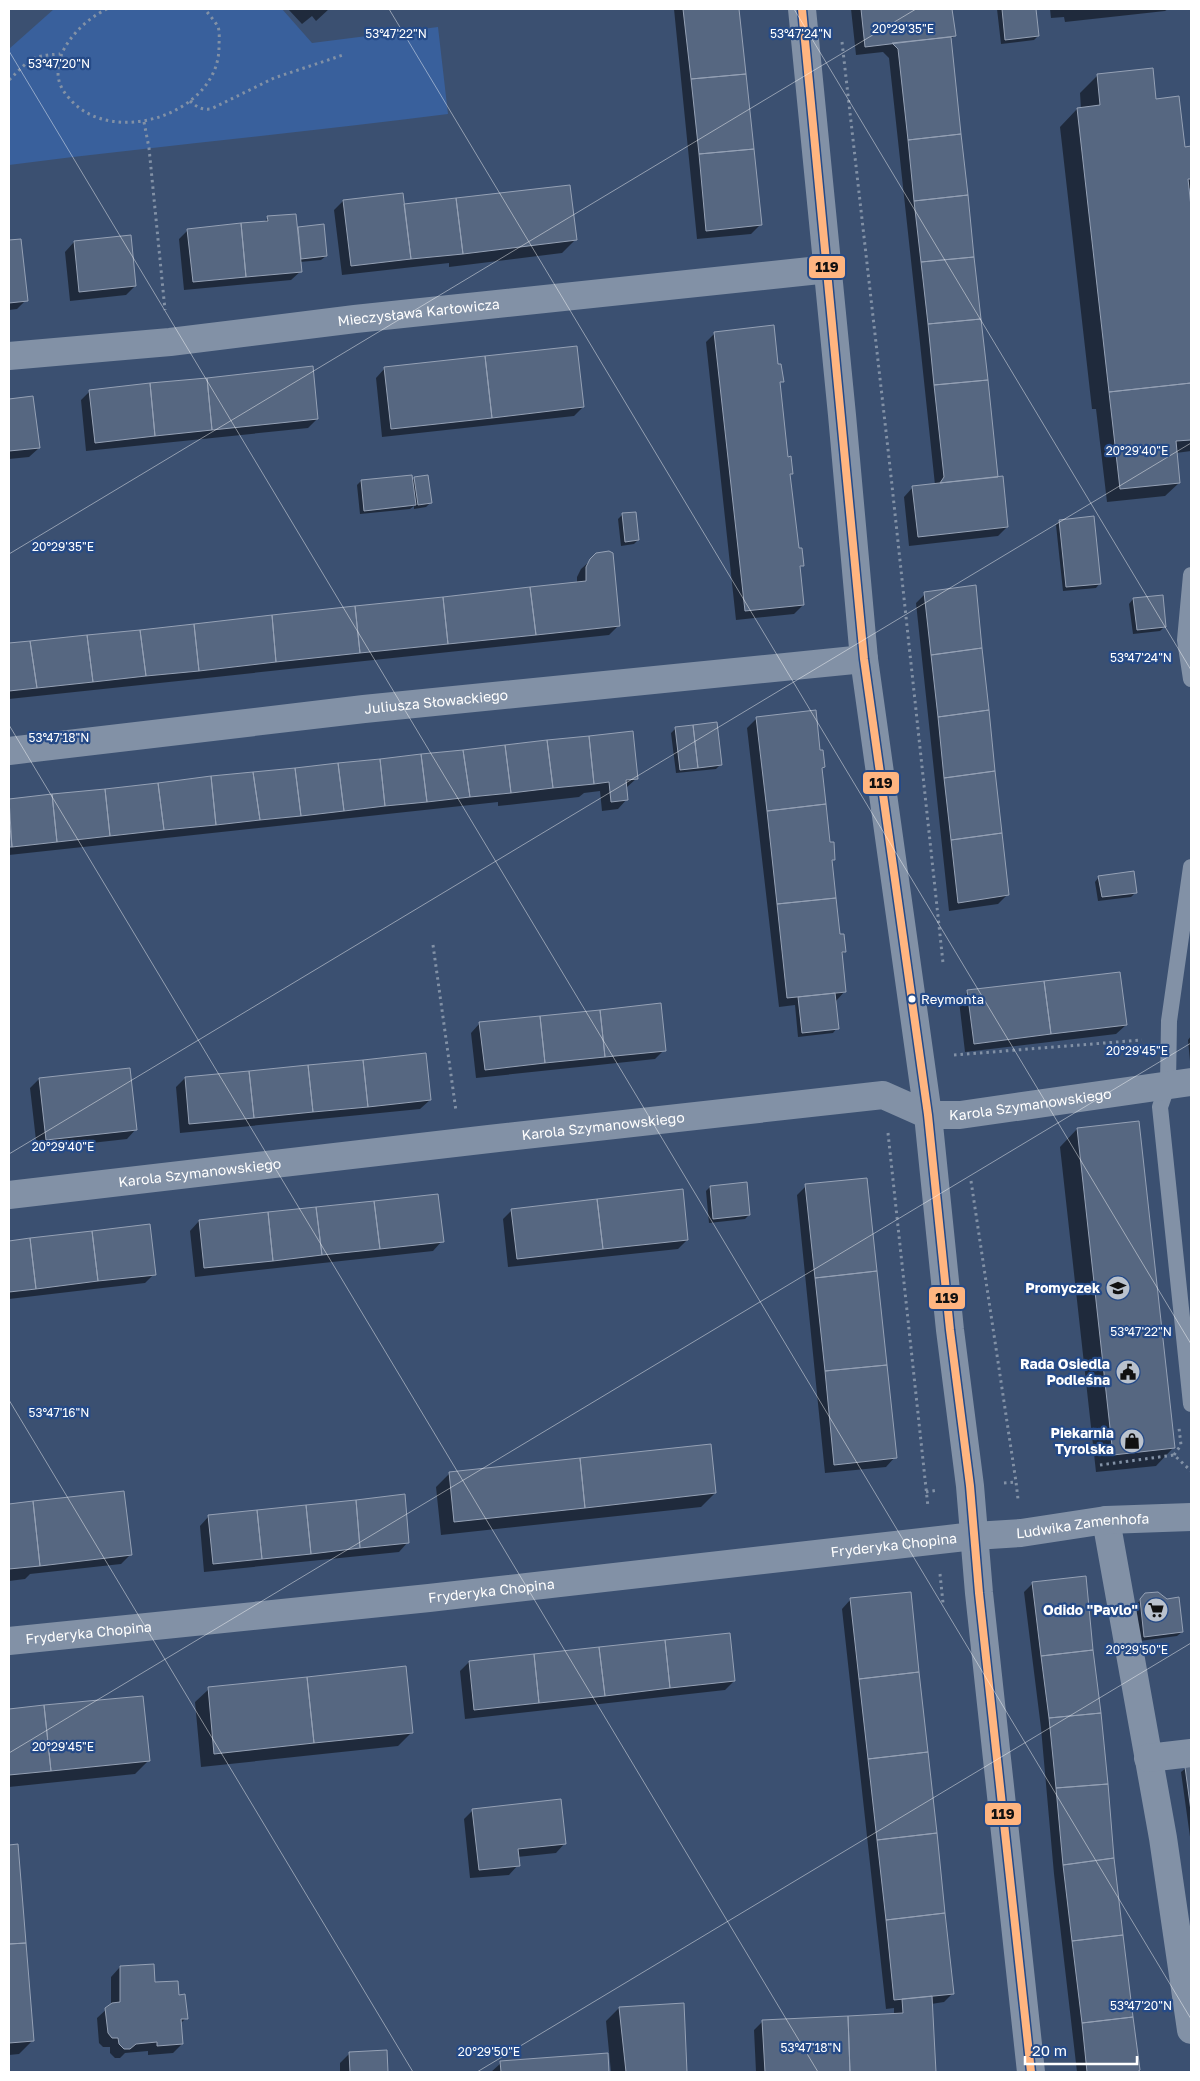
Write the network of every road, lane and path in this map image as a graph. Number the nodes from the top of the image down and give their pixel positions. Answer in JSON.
{"nodes":[{"id":1,"x":107,"y":9,"type":"edge"},
{"id":2,"x":205,"y":9,"type":"edge"},
{"id":3,"x":802,"y":9,"type":"edge"},
{"id":4,"x":842,"y":42,"type":"dead end"},
{"id":5,"x":60,"y":54,"type":"junction"},
{"id":6,"x":343,"y":55,"type":"dead end"},
{"id":7,"x":9,"y":80,"type":"edge"},
{"id":8,"x":190,"y":101,"type":"junction"},
{"id":9,"x":144,"y":122,"type":"junction"},
{"id":10,"x":828,"y":269,"type":"junction"},
{"id":11,"x":170,"y":342,"type":"junction"},
{"id":12,"x":9,"y":356,"type":"edge"},
{"id":13,"x":1191,"y":576,"type":"edge"},
{"id":14,"x":864,"y":659,"type":"junction"},
{"id":15,"x":1191,"y":679,"type":"edge"},
{"id":16,"x":9,"y":751,"type":"edge"},
{"id":17,"x":1191,"y":867,"type":"edge"},
{"id":18,"x":433,"y":945,"type":"dead end"},
{"id":19,"x":944,"y":966,"type":"dead end"},
{"id":20,"x":1169,"y":1044,"type":"junction"},
{"id":21,"x":952,"y":1046,"type":"dead end"},
{"id":22,"x":953,"y":1056,"type":"junction"},
{"id":23,"x":954,"y":1064,"type":"dead end"},
{"id":24,"x":1180,"y":1083,"type":"edge"},
{"id":25,"x":456,"y":1114,"type":"dead end"},
{"id":26,"x":928,"y":1115,"type":"junction"},
{"id":27,"x":887,"y":1129,"type":"dead end"},
{"id":28,"x":970,"y":1177,"type":"dead end"},
{"id":29,"x":9,"y":1195,"type":"edge"},
{"id":30,"x":1191,"y":1404,"type":"edge"},
{"id":31,"x":1100,"y":1465,"type":"dead end"},
{"id":32,"x":1191,"y":1471,"type":"edge"},
{"id":33,"x":1016,"y":1482,"type":"junction"},
{"id":34,"x":997,"y":1484,"type":"dead end"},
{"id":35,"x":1019,"y":1507,"type":"dead end"},
{"id":36,"x":929,"y":1515,"type":"dead end"},
{"id":37,"x":1191,"y":1517,"type":"edge"},
{"id":38,"x":1106,"y":1520,"type":"junction"},
{"id":39,"x":974,"y":1536,"type":"junction"},
{"id":40,"x":9,"y":1641,"type":"edge"},
{"id":41,"x":1191,"y":1753,"type":"edge"},
{"id":42,"x":1148,"y":1758,"type":"junction"},
{"id":43,"x":1191,"y":2030,"type":"edge"},
{"id":44,"x":1031,"y":2072,"type":"edge"}],
"edges":[{"from":1,"to":5,"type":"path"},
{"from":2,"to":8,"type":"path"},
{"from":3,"to":10,"type":"street"},
{"from":4,"to":19,"type":"path"},
{"from":5,"to":7,"type":"path"},
{"from":5,"to":9,"type":"path"},
{"from":6,"to":8,"type":"path"},
{"from":8,"to":9,"type":"path"},
{"from":9,"to":11,"type":"path"},
{"from":10,"to":11,"type":"street","name":"Mieczysława Karłowicza"},
{"from":10,"to":14,"type":"street"},
{"from":11,"to":12,"type":"street","name":"Mieczysława Karłowicza"},
{"from":13,"to":15,"type":"lane"},
{"from":14,"to":16,"type":"street","name":"Juliusza Słowackiego"},
{"from":14,"to":26,"type":"street"},
{"from":17,"to":20,"type":"lane"},
{"from":18,"to":25,"type":"path"},
{"from":20,"to":22,"type":"path"},
{"from":20,"to":24,"type":"lane"},
{"from":21,"to":22,"type":"path"},
{"from":22,"to":23,"type":"path"},
{"from":24,"to":26,"type":"street","name":"Karola Szymanowskiego"},
{"from":24,"to":30,"type":"lane"},
{"from":26,"to":29,"type":"street","name":"Karola Szymanowskiego"},
{"from":26,"to":39,"type":"street"},
{"from":27,"to":36,"type":"path"},
{"from":28,"to":33,"type":"path"},
{"from":31,"to":32,"type":"path"},
{"from":33,"to":34,"type":"path"},
{"from":33,"to":35,"type":"path"},
{"from":37,"to":38,"type":"street","name":"Ludwika Zamenhofa"},
{"from":38,"to":39,"type":"street","name":"Ludwika Zamenhofa"},
{"from":38,"to":42,"type":"street"},
{"from":39,"to":40,"type":"street","name":"Fryderyka Chopina"},
{"from":39,"to":44,"type":"street"},
{"from":41,"to":42,"type":"street"},
{"from":42,"to":43,"type":"street"}]}
